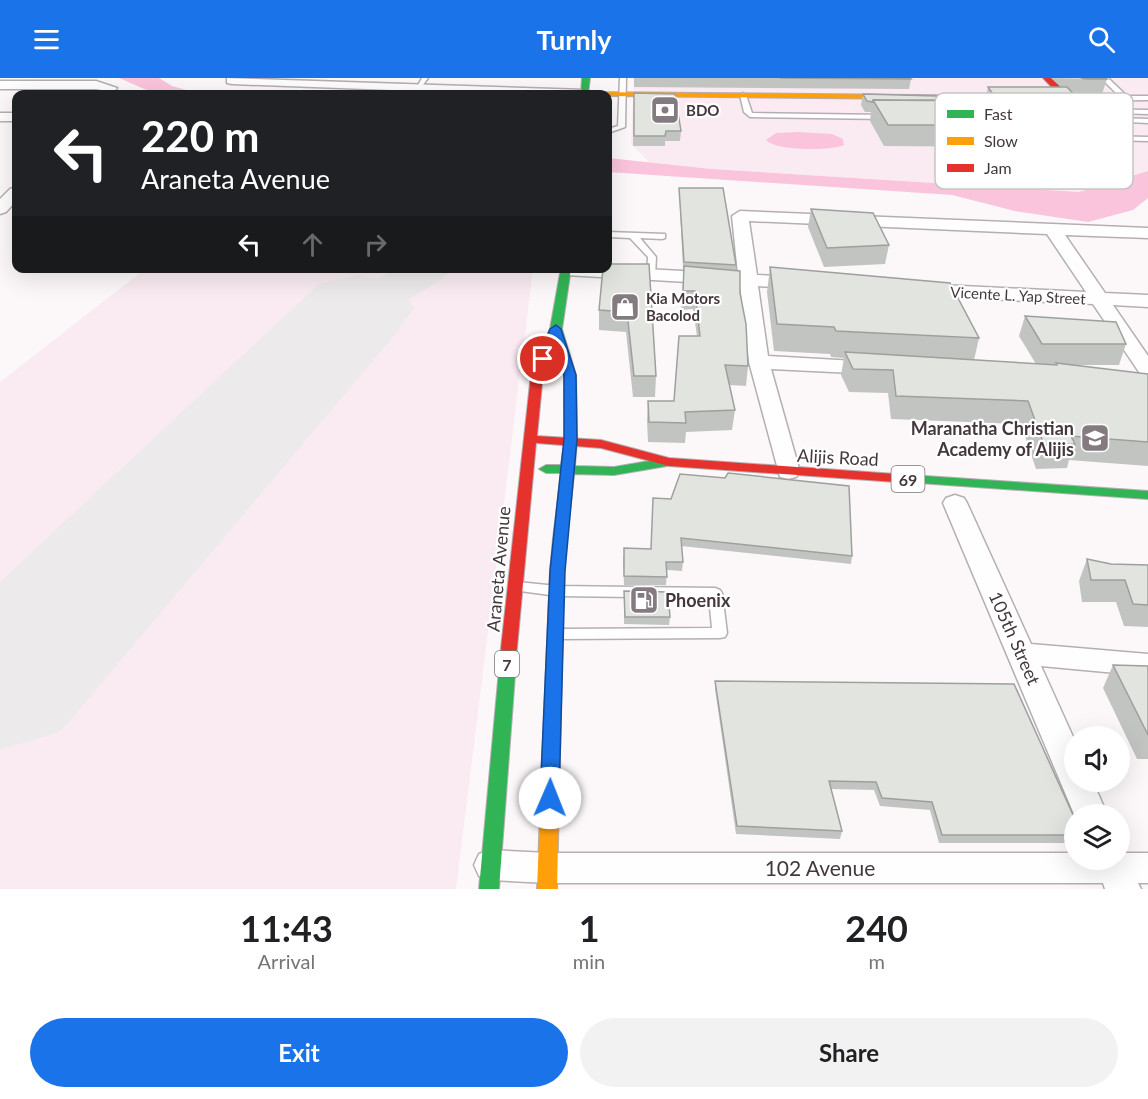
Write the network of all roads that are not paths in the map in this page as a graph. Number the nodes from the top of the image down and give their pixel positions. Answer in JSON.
{"nodes":[{"id":1,"x":623,"y":78,"type":"edge"},
{"id":2,"x":1047,"y":78,"type":"edge"},
{"id":3,"x":1104,"y":78,"type":"edge"},
{"id":4,"x":232,"y":80,"type":"dead end"},
{"id":5,"x":0,"y":85,"type":"edge"},
{"id":6,"x":419,"y":87,"type":"edge"},
{"id":7,"x":109,"y":90,"type":"edge"},
{"id":8,"x":490,"y":90,"type":"edge"},
{"id":9,"x":1062,"y":93,"type":"edge"},
{"id":10,"x":1120,"y":93,"type":"edge"},
{"id":11,"x":612,"y":94,"type":"edge"},
{"id":12,"x":622,"y":94,"type":"junction"},
{"id":13,"x":743,"y":95,"type":"junction"},
{"id":14,"x":858,"y":97,"type":"junction"},
{"id":15,"x":935,"y":100,"type":"edge"},
{"id":16,"x":1148,"y":112,"type":"edge"},
{"id":17,"x":1133,"y":113,"type":"edge"},
{"id":18,"x":867,"y":116,"type":"junction"},
{"id":19,"x":890,"y":117,"type":"edge"},
{"id":20,"x":1133,"y":120,"type":"edge"},
{"id":21,"x":1148,"y":121,"type":"edge"},
{"id":22,"x":612,"y":130,"type":"edge"},
{"id":23,"x":1133,"y":139,"type":"edge"},
{"id":24,"x":1148,"y":139,"type":"edge"},
{"id":25,"x":12,"y":196,"type":"edge"},
{"id":26,"x":0,"y":209,"type":"edge"},
{"id":27,"x":1053,"y":230,"type":"junction"},
{"id":28,"x":1148,"y":234,"type":"edge"},
{"id":29,"x":612,"y":235,"type":"edge"},
{"id":30,"x":633,"y":236,"type":"junction"},
{"id":31,"x":662,"y":236,"type":"dead end"},
{"id":32,"x":612,"y":272,"type":"edge"},
{"id":33,"x":565,"y":273,"type":"edge"},
{"id":34,"x":652,"y":274,"type":"junction"},
{"id":35,"x":746,"y":280,"type":"junction"},
{"id":36,"x":817,"y":284,"type":"edge"},
{"id":37,"x":900,"y":288,"type":"edge"},
{"id":38,"x":1102,"y":299,"type":"junction"},
{"id":39,"x":1148,"y":301,"type":"edge"},
{"id":40,"x":556,"y":329,"type":"junction"},
{"id":41,"x":759,"y":362,"type":"junction"},
{"id":42,"x":889,"y":369,"type":"edge"},
{"id":43,"x":1144,"y":379,"type":"edge"},
{"id":44,"x":531,"y":439,"type":"junction"},
{"id":45,"x":571,"y":439,"type":"junction"},
{"id":46,"x":669,"y":462,"type":"junction"},
{"id":47,"x":526,"y":468,"type":"junction"},
{"id":48,"x":568,"y":469,"type":"junction"},
{"id":49,"x":788,"y":472,"type":"junction"},
{"id":50,"x":1148,"y":495,"type":"edge"},
{"id":51,"x":955,"y":503,"type":"dead end"},
{"id":52,"x":514,"y":587,"type":"junction"},
{"id":53,"x":557,"y":591,"type":"junction"},
{"id":54,"x":554,"y":634,"type":"junction"},
{"id":55,"x":1023,"y":654,"type":"junction"},
{"id":56,"x":1148,"y":665,"type":"edge"},
{"id":57,"x":1064,"y":750,"type":"edge"},
{"id":58,"x":1148,"y":868,"type":"edge"},
{"id":59,"x":1116,"y":872,"type":"edge"},
{"id":60,"x":490,"y":877,"type":"edge"},
{"id":61,"x":548,"y":879,"type":"edge"}],
"edges":[{"from":1,"to":12,"type":"lane"},
{"from":2,"to":9,"type":"main road"},
{"from":3,"to":10,"type":"lane"},
{"from":4,"to":6,"type":"street"},
{"from":5,"to":7,"type":"street"},
{"from":6,"to":8,"type":"street"},
{"from":11,"to":12,"type":"main road"},
{"from":12,"to":13,"type":"main road"},
{"from":12,"to":22,"type":"lane"},
{"from":13,"to":14,"type":"main road"},
{"from":13,"to":18,"type":"lane"},
{"from":14,"to":15,"type":"main road"},
{"from":14,"to":18,"type":"lane"},
{"from":16,"to":17,"type":"lane"},
{"from":18,"to":19,"type":"lane"},
{"from":20,"to":21,"type":"lane"},
{"from":23,"to":24,"type":"lane"},
{"from":25,"to":26,"type":"street"},
{"from":27,"to":28,"type":"street"},
{"from":27,"to":35,"type":"street"},
{"from":27,"to":38,"type":"street"},
{"from":29,"to":30,"type":"lane"},
{"from":30,"to":31,"type":"lane"},
{"from":30,"to":34,"type":"lane"},
{"from":32,"to":34,"type":"street"},
{"from":33,"to":40,"type":"main road","name":"Araneta Avenue","number":"7"},
{"from":34,"to":35,"type":"street"},
{"from":35,"to":36,"type":"street"},
{"from":35,"to":41,"type":"street"},
{"from":37,"to":38,"type":"street","name":"Vicente L. Yap Street"},
{"from":38,"to":39,"type":"street","name":"Vicente L. Yap Street"},
{"from":38,"to":43,"type":"street"},
{"from":40,"to":44,"type":"main road","name":"Araneta Avenue","number":"7"},
{"from":40,"to":45,"type":"main road","name":"Araneta Avenue","number":"7"},
{"from":41,"to":42,"type":"street"},
{"from":41,"to":49,"type":"street"},
{"from":44,"to":45,"type":"main road","name":"Alijis Road","number":"69"},
{"from":44,"to":47,"type":"main road","name":"Araneta Avenue","number":"7"},
{"from":45,"to":46,"type":"main road","name":"Alijis Road","number":"69"},
{"from":45,"to":48,"type":"main road","name":"Araneta Avenue","number":"7"},
{"from":46,"to":48,"type":"main road","name":"Alijis Road","number":"69"},
{"from":46,"to":49,"type":"main road","name":"Alijis Road","number":"69"},
{"from":47,"to":48,"type":"main road","name":"Alijis Road","number":"69"},
{"from":47,"to":52,"type":"main road","name":"Araneta Avenue","number":"7"},
{"from":48,"to":53,"type":"main road","name":"Araneta Avenue","number":"7"},
{"from":49,"to":50,"type":"main road","name":"Alijis Road","number":"69"},
{"from":51,"to":55,"type":"street","name":"105th Street"},
{"from":52,"to":53,"type":"lane"},
{"from":52,"to":60,"type":"main road","name":"Araneta Avenue","number":"7"},
{"from":53,"to":54,"type":"main road","name":"Araneta Avenue","number":"7"},
{"from":53,"to":54,"type":"lane"},
{"from":54,"to":61,"type":"main road","name":"Araneta Avenue","number":"7"},
{"from":55,"to":56,"type":"street"},
{"from":55,"to":57,"type":"street","name":"105th Street"},
{"from":58,"to":59,"type":"street","name":"102 Avenue"},
{"from":59,"to":61,"type":"street","name":"102 Avenue"},
{"from":60,"to":61,"type":"street","name":"102 Avenue"}]}
